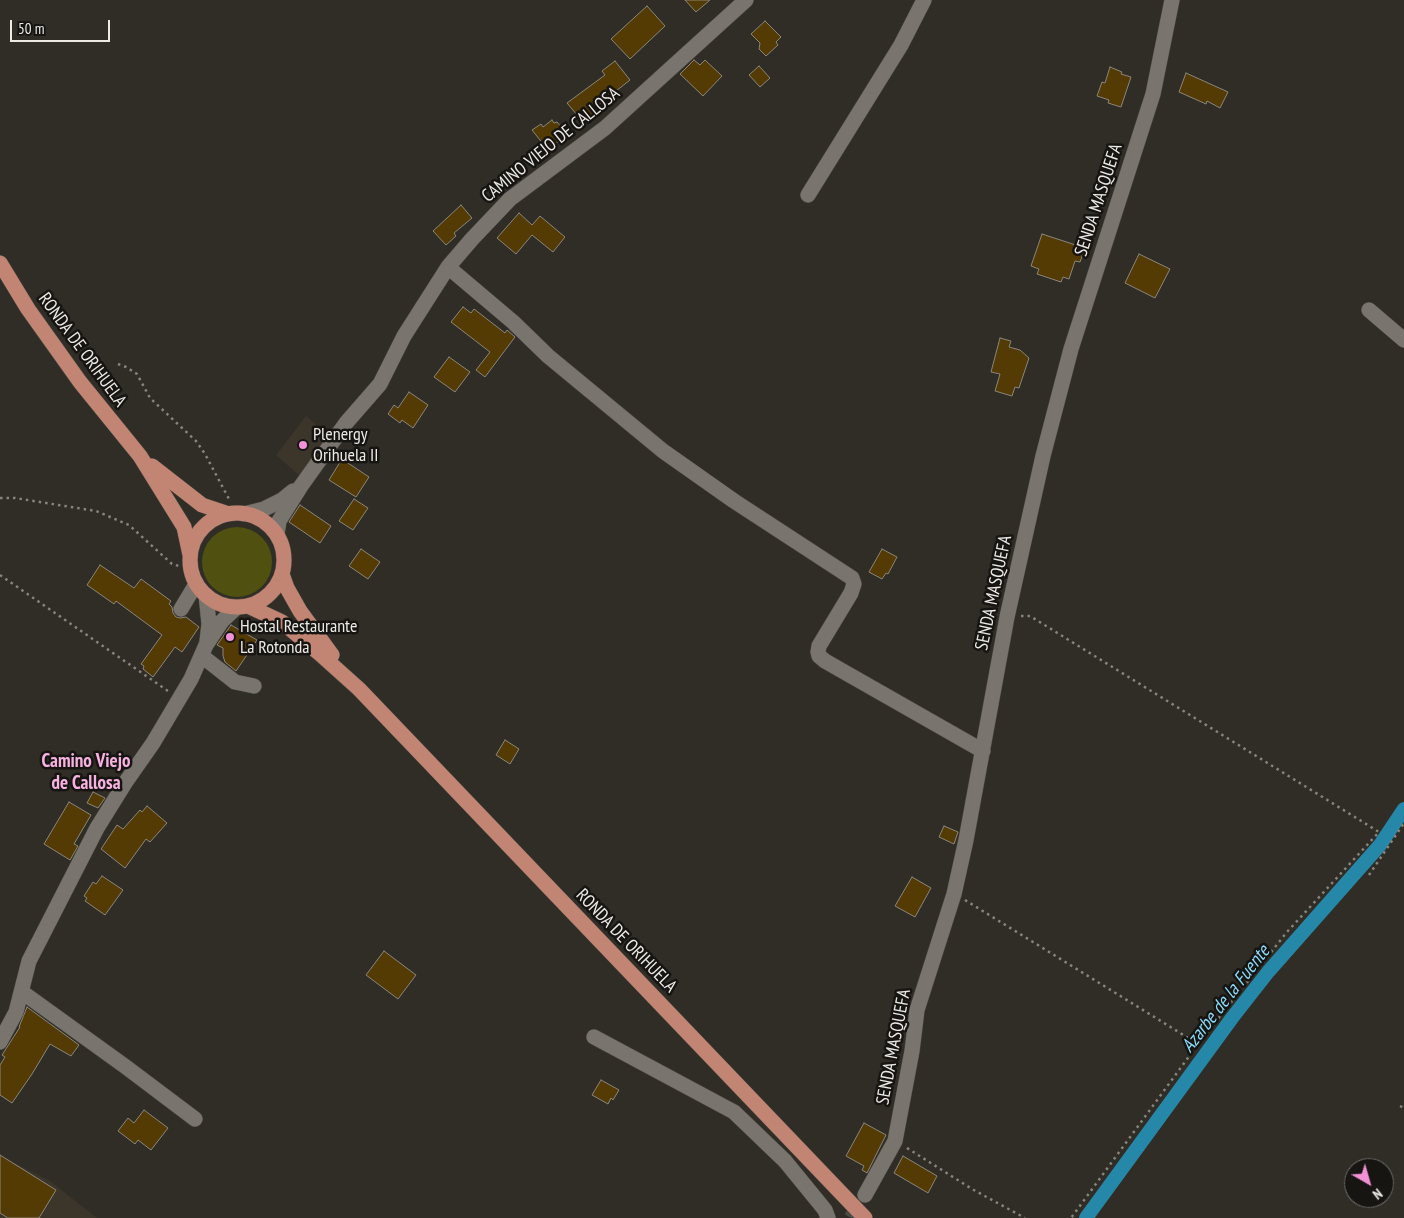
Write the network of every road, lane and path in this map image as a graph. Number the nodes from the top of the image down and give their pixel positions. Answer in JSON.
{"nodes":[{"id":1,"x":746,"y":0,"type":"edge"},
{"id":2,"x":924,"y":0,"type":"edge"},
{"id":3,"x":1172,"y":0,"type":"edge"},
{"id":4,"x":808,"y":195,"type":"dead end"},
{"id":5,"x":0,"y":263,"type":"edge"},
{"id":6,"x":448,"y":267,"type":"junction"},
{"id":7,"x":1369,"y":310,"type":"dead end"},
{"id":8,"x":1404,"y":340,"type":"edge"},
{"id":9,"x":118,"y":364,"type":"dead end"},
{"id":10,"x":140,"y":456,"type":"junction"},
{"id":11,"x":301,"y":486,"type":"junction"},
{"id":12,"x":0,"y":498,"type":"edge"},
{"id":13,"x":237,"y":514,"type":"junction"},
{"id":14,"x":276,"y":534,"type":"junction"},
{"id":15,"x":282,"y":574,"type":"junction"},
{"id":16,"x":0,"y":575,"type":"edge"},
{"id":17,"x":196,"y":576,"type":"junction"},
{"id":18,"x":242,"y":607,"type":"junction"},
{"id":19,"x":181,"y":609,"type":"dead end"},
{"id":20,"x":1007,"y":617,"type":"junction"},
{"id":21,"x":204,"y":651,"type":"junction"},
{"id":22,"x":254,"y":686,"type":"dead end"},
{"id":23,"x":359,"y":689,"type":"junction"},
{"id":24,"x":180,"y":699,"type":"junction"},
{"id":25,"x":983,"y":751,"type":"junction"},
{"id":26,"x":1404,"y":823,"type":"edge"},
{"id":27,"x":1369,"y":875,"type":"dead end"},
{"id":28,"x":954,"y":894,"type":"junction"},
{"id":29,"x":22,"y":992,"type":"junction"},
{"id":30,"x":594,"y":1037,"type":"dead end"},
{"id":31,"x":0,"y":1042,"type":"edge"},
{"id":32,"x":1198,"y":1044,"type":"junction"},
{"id":33,"x":1400,"y":1106,"type":"dead end"},
{"id":34,"x":1404,"y":1108,"type":"edge"},
{"id":35,"x":195,"y":1119,"type":"dead end"},
{"id":36,"x":895,"y":1141,"type":"junction"},
{"id":37,"x":865,"y":1194,"type":"tunnel mouth"},
{"id":38,"x":828,"y":1218,"type":"edge"},
{"id":39,"x":865,"y":1218,"type":"edge"},
{"id":40,"x":1025,"y":1218,"type":"edge"},
{"id":41,"x":1071,"y":1218,"type":"edge"}],
"edges":[{"from":1,"to":6,"type":"street","name":"CAMINO VIEJO DE CALLOSA"},
{"from":2,"to":4,"type":"street"},
{"from":3,"to":20,"type":"street","name":"SENDA MASQUEFA"},
{"from":5,"to":10,"type":"main road","name":"RONDA DE ORIHUELA"},
{"from":6,"to":11,"type":"street","name":"CAMINO VIEJO DE CALLOSA"},
{"from":6,"to":25,"type":"street"},
{"from":7,"to":8,"type":"street"},
{"from":9,"to":13,"type":"path"},
{"from":10,"to":13,"type":"main road","name":"RONDA DE ORIHUELA"},
{"from":10,"to":17,"type":"main road","name":"RONDA DE ORIHUELA"},
{"from":11,"to":13,"type":"street"},
{"from":11,"to":14,"type":"street","name":"CAMINO VIEJO DE CALLOSA"},
{"from":12,"to":17,"type":"path"},
{"from":13,"to":14,"type":"main road","name":"RONDA DE ORIHUELA"},
{"from":13,"to":17,"type":"main road"},
{"from":14,"to":15,"type":"main road","name":"RONDA DE ORIHUELA"},
{"from":15,"to":18,"type":"main road"},
{"from":15,"to":23,"type":"main road","name":"RONDA DE ORIHUELA"},
{"from":16,"to":24,"type":"path"},
{"from":17,"to":18,"type":"main road","name":"RONDA DE ORIHUELA"},
{"from":17,"to":19,"type":"street"},
{"from":17,"to":21,"type":"street"},
{"from":18,"to":21,"type":"street"},
{"from":18,"to":23,"type":"main road","name":"RONDA DE ORIHUELA"},
{"from":20,"to":25,"type":"street","name":"SENDA MASQUEFA"},
{"from":20,"to":32,"type":"path"},
{"from":21,"to":22,"type":"street"},
{"from":21,"to":24,"type":"street"},
{"from":23,"to":39,"type":"main road","name":"RONDA DE ORIHUELA"},
{"from":24,"to":29,"type":"street"},
{"from":25,"to":28,"type":"street","name":"SENDA MASQUEFA"},
{"from":26,"to":27,"type":"path"},
{"from":28,"to":32,"type":"path"},
{"from":28,"to":36,"type":"street","name":"SENDA MASQUEFA"},
{"from":29,"to":31,"type":"street"},
{"from":29,"to":35,"type":"street"},
{"from":30,"to":38,"type":"street"},
{"from":32,"to":41,"type":"path"},
{"from":33,"to":34,"type":"path"},
{"from":36,"to":37,"type":"street","name":"SENDA MASQUEFA"},
{"from":36,"to":40,"type":"path"}]}
